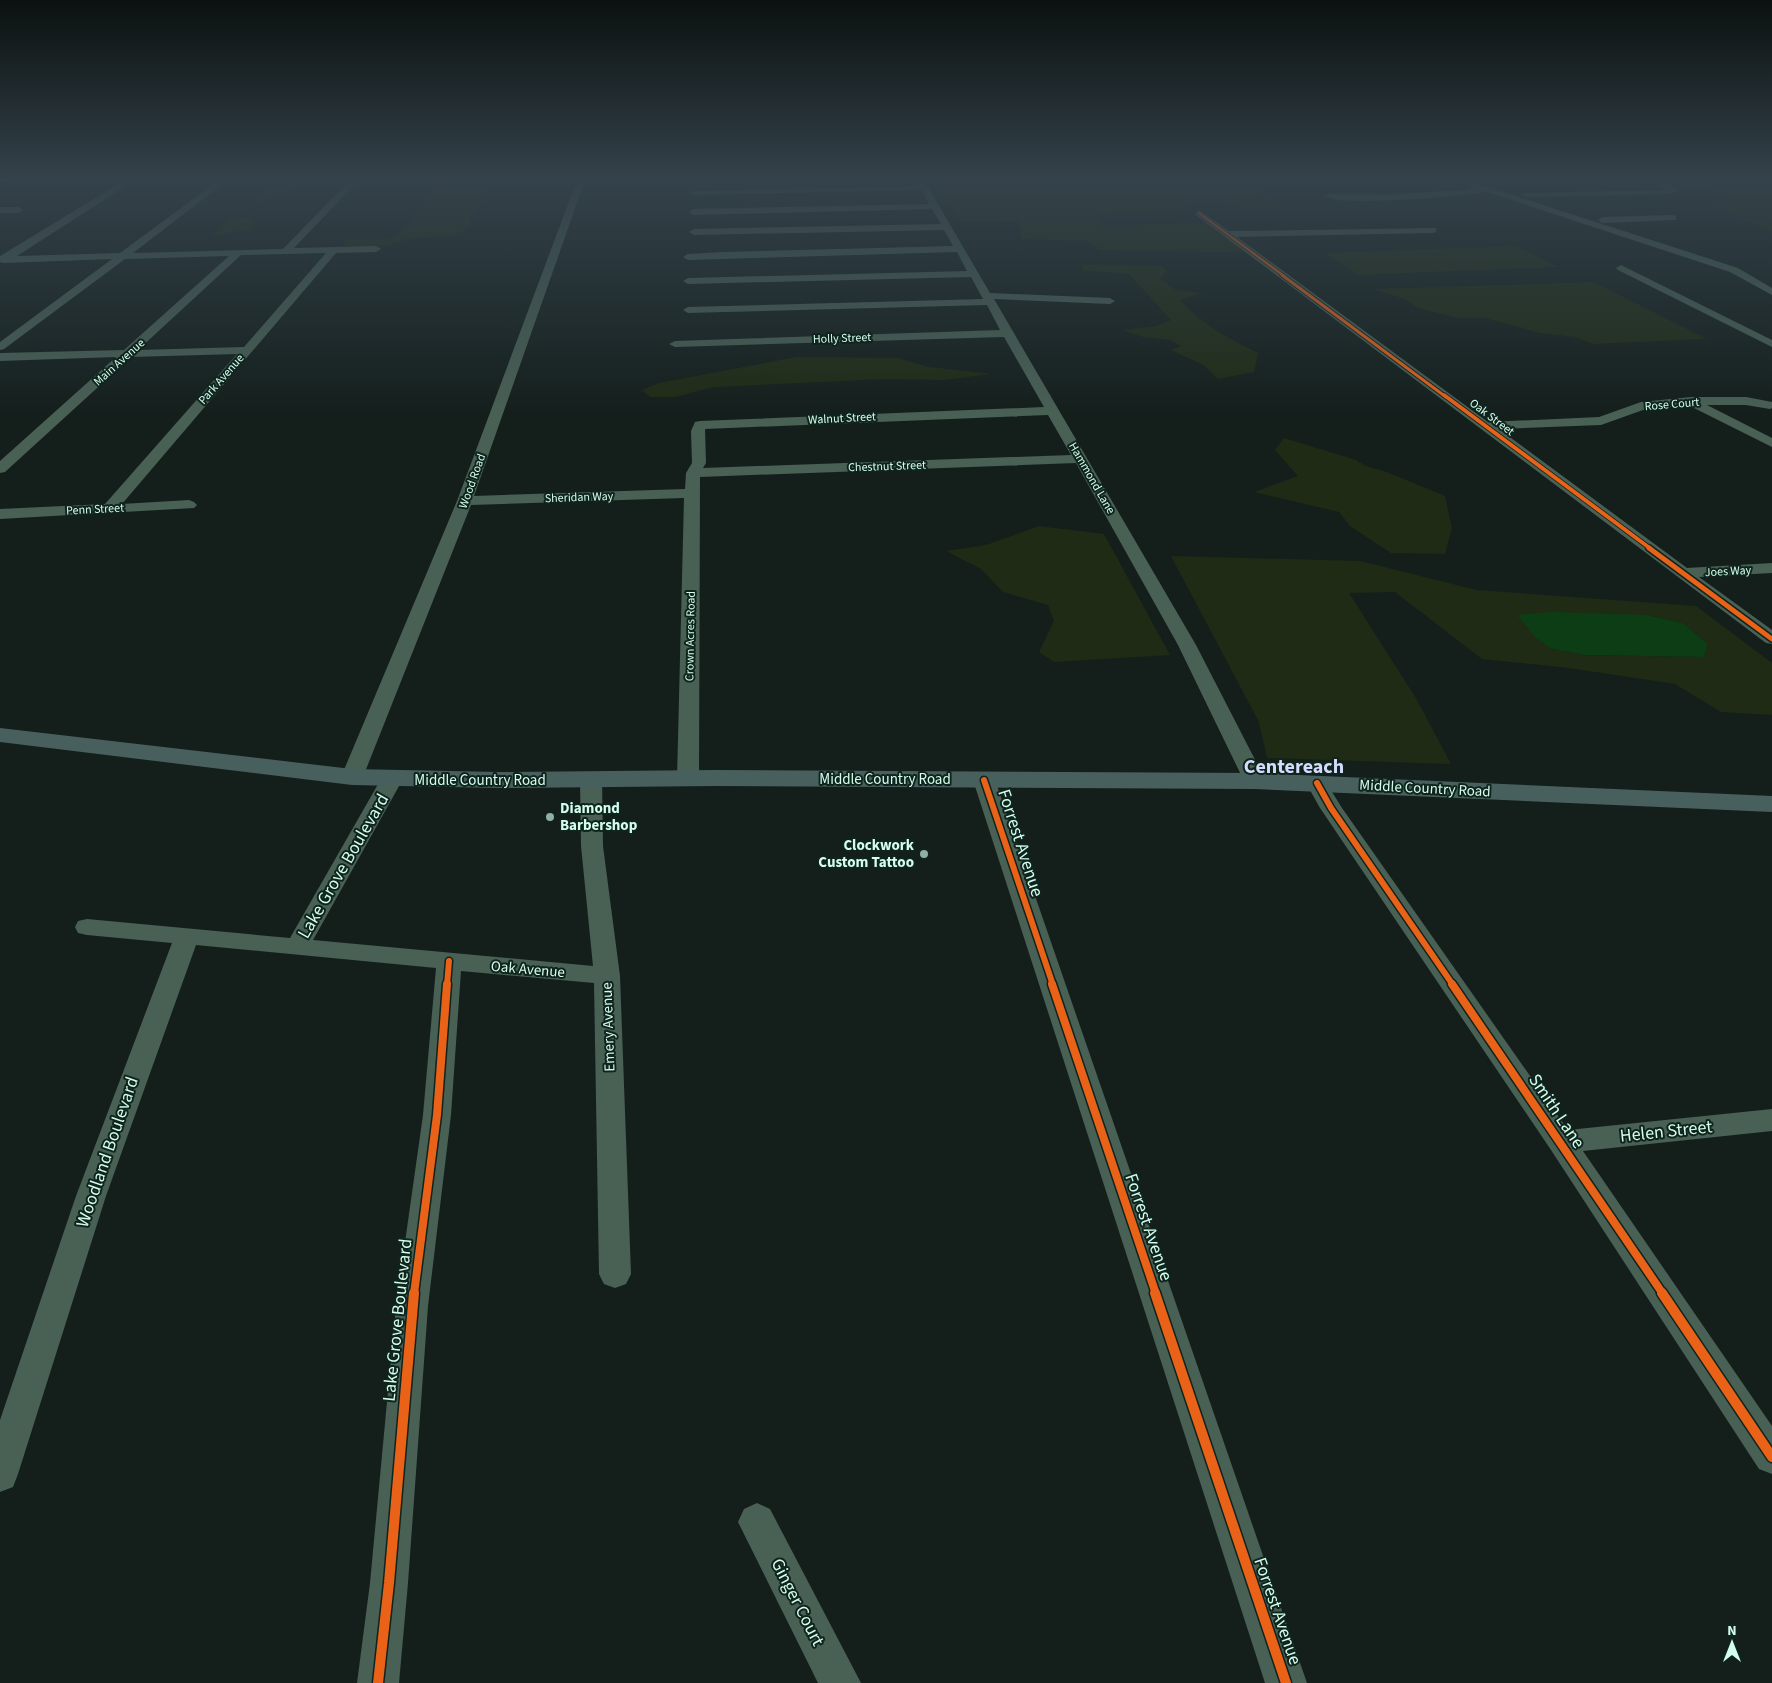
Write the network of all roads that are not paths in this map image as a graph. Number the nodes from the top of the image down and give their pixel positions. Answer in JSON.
{"nodes":[{"id":1,"x":46,"y":259,"type":"edge"},
{"id":2,"x":121,"y":259,"type":"edge"},
{"id":3,"x":232,"y":259,"type":"edge"},
{"id":4,"x":326,"y":259,"type":"edge"},
{"id":5,"x":553,"y":259,"type":"edge"},
{"id":6,"x":965,"y":259,"type":"edge"},
{"id":7,"x":1262,"y":259,"type":"edge"},
{"id":8,"x":1699,"y":259,"type":"edge"},
{"id":9,"x":1,"y":260,"type":"edge"},
{"id":10,"x":1621,"y":268,"type":"dead end"},
{"id":11,"x":1734,"y":270,"type":"junction"},
{"id":12,"x":974,"y":274,"type":"junction"},
{"id":13,"x":1770,"y":279,"type":"dead end"},
{"id":14,"x":688,"y":281,"type":"dead end"},
{"id":15,"x":1772,"y":292,"type":"edge"},
{"id":16,"x":989,"y":299,"type":"junction"},
{"id":17,"x":1110,"y":301,"type":"dead end"},
{"id":18,"x":688,"y":310,"type":"dead end"},
{"id":19,"x":1008,"y":333,"type":"junction"},
{"id":20,"x":1771,"y":342,"type":"edge"},
{"id":21,"x":675,"y":344,"type":"dead end"},
{"id":22,"x":0,"y":347,"type":"edge"},
{"id":23,"x":247,"y":350,"type":"junction"},
{"id":24,"x":128,"y":353,"type":"junction"},
{"id":25,"x":0,"y":358,"type":"edge"},
{"id":26,"x":1691,"y":402,"type":"junction"},
{"id":27,"x":1770,"y":405,"type":"dead end"},
{"id":28,"x":1054,"y":411,"type":"junction"},
{"id":29,"x":1486,"y":426,"type":"junction"},
{"id":30,"x":1772,"y":443,"type":"edge"},
{"id":31,"x":1081,"y":459,"type":"junction"},
{"id":32,"x":0,"y":469,"type":"edge"},
{"id":33,"x":694,"y":473,"type":"junction"},
{"id":34,"x":692,"y":493,"type":"junction"},
{"id":35,"x":465,"y":501,"type":"junction"},
{"id":36,"x":189,"y":505,"type":"dead end"},
{"id":37,"x":110,"y":508,"type":"junction"},
{"id":38,"x":0,"y":514,"type":"edge"},
{"id":39,"x":1772,"y":568,"type":"edge"},
{"id":40,"x":1684,"y":574,"type":"junction"},
{"id":41,"x":1772,"y":639,"type":"edge"},
{"id":42,"x":0,"y":735,"type":"edge"},
{"id":43,"x":352,"y":777,"type":"junction"},
{"id":44,"x":392,"y":779,"type":"junction"},
{"id":45,"x":688,"y":779,"type":"junction"},
{"id":46,"x":591,"y":780,"type":"junction"},
{"id":47,"x":984,"y":780,"type":"junction"},
{"id":48,"x":1255,"y":781,"type":"junction"},
{"id":49,"x":1317,"y":783,"type":"junction"},
{"id":50,"x":1772,"y":804,"type":"edge"},
{"id":51,"x":87,"y":927,"type":"dead end"},
{"id":52,"x":187,"y":937,"type":"junction"},
{"id":53,"x":297,"y":947,"type":"junction"},
{"id":54,"x":449,"y":961,"type":"junction"},
{"id":55,"x":607,"y":976,"type":"junction"},
{"id":56,"x":1772,"y":1120,"type":"edge"},
{"id":57,"x":1561,"y":1142,"type":"junction"},
{"id":58,"x":615,"y":1274,"type":"dead end"},
{"id":59,"x":1772,"y":1457,"type":"edge"},
{"id":60,"x":0,"y":1474,"type":"edge"},
{"id":61,"x":756,"y":1522,"type":"dead end"},
{"id":62,"x":378,"y":1683,"type":"edge"},
{"id":63,"x":840,"y":1683,"type":"edge"},
{"id":64,"x":1286,"y":1683,"type":"edge"}],
"edges":[{"from":1,"to":9,"type":"street"},
{"from":2,"to":22,"type":"street"},
{"from":3,"to":24,"type":"street","name":"Main Avenue"},
{"from":4,"to":23,"type":"street","name":"Park Avenue"},
{"from":5,"to":35,"type":"street","name":"Wood Road"},
{"from":6,"to":12,"type":"street","name":"Hammond Lane"},
{"from":7,"to":29,"type":"street","name":"Oak Street"},
{"from":8,"to":11,"type":"street"},
{"from":10,"to":20,"type":"street"},
{"from":11,"to":13,"type":"street"},
{"from":11,"to":15,"type":"street"},
{"from":12,"to":14,"type":"street"},
{"from":12,"to":16,"type":"street","name":"Hammond Lane"},
{"from":16,"to":17,"type":"street"},
{"from":16,"to":18,"type":"street"},
{"from":16,"to":19,"type":"street","name":"Hammond Lane"},
{"from":19,"to":21,"type":"street","name":"Holly Street"},
{"from":19,"to":28,"type":"street","name":"Hammond Lane"},
{"from":23,"to":24,"type":"street"},
{"from":23,"to":37,"type":"street","name":"Park Avenue"},
{"from":24,"to":25,"type":"street"},
{"from":24,"to":32,"type":"street","name":"Main Avenue"},
{"from":26,"to":27,"type":"street","name":"Rose Court"},
{"from":26,"to":29,"type":"street","name":"Rose Court"},
{"from":26,"to":30,"type":"street"},
{"from":28,"to":31,"type":"street","name":"Hammond Lane"},
{"from":28,"to":33,"type":"street","name":"Walnut Street"},
{"from":29,"to":40,"type":"street","name":"Oak Street"},
{"from":31,"to":33,"type":"street","name":"Chestnut Street"},
{"from":31,"to":48,"type":"street","name":"Hammond Lane"},
{"from":33,"to":34,"type":"street","name":"Walnut Street"},
{"from":34,"to":35,"type":"street","name":"Sheridan Way"},
{"from":34,"to":45,"type":"street","name":"Crown Acres Road"},
{"from":35,"to":43,"type":"street","name":"Wood Road"},
{"from":36,"to":37,"type":"street","name":"Penn Street"},
{"from":37,"to":38,"type":"street","name":"Penn Street"},
{"from":39,"to":40,"type":"street","name":"Joes Way"},
{"from":40,"to":41,"type":"street","name":"Oak Street"},
{"from":42,"to":43,"type":"main road","name":"Middle Country Road"},
{"from":43,"to":44,"type":"main road","name":"Middle Country Road"},
{"from":44,"to":46,"type":"main road","name":"Middle Country Road"},
{"from":44,"to":53,"type":"street","name":"Lake Grove Boulevard"},
{"from":45,"to":46,"type":"main road","name":"Middle Country Road"},
{"from":45,"to":47,"type":"main road","name":"Middle Country Road"},
{"from":46,"to":55,"type":"street","name":"Emery Avenue"},
{"from":47,"to":48,"type":"main road","name":"Middle Country Road"},
{"from":47,"to":64,"type":"street","name":"Forrest Avenue"},
{"from":48,"to":49,"type":"main road","name":"Middle Country Road"},
{"from":49,"to":50,"type":"main road","name":"Middle Country Road"},
{"from":49,"to":57,"type":"street","name":"Smith Lane"},
{"from":51,"to":52,"type":"street"},
{"from":52,"to":53,"type":"street"},
{"from":52,"to":60,"type":"street","name":"Woodland Boulevard"},
{"from":53,"to":54,"type":"street","name":"Lake Grove Boulevard"},
{"from":54,"to":55,"type":"street","name":"Oak Avenue"},
{"from":54,"to":62,"type":"street","name":"Lake Grove Boulevard"},
{"from":55,"to":58,"type":"street","name":"Emery Avenue"},
{"from":56,"to":57,"type":"street","name":"Helen Street"},
{"from":57,"to":59,"type":"street","name":"Smith Lane"},
{"from":61,"to":63,"type":"street","name":"Ginger Court"}]}
